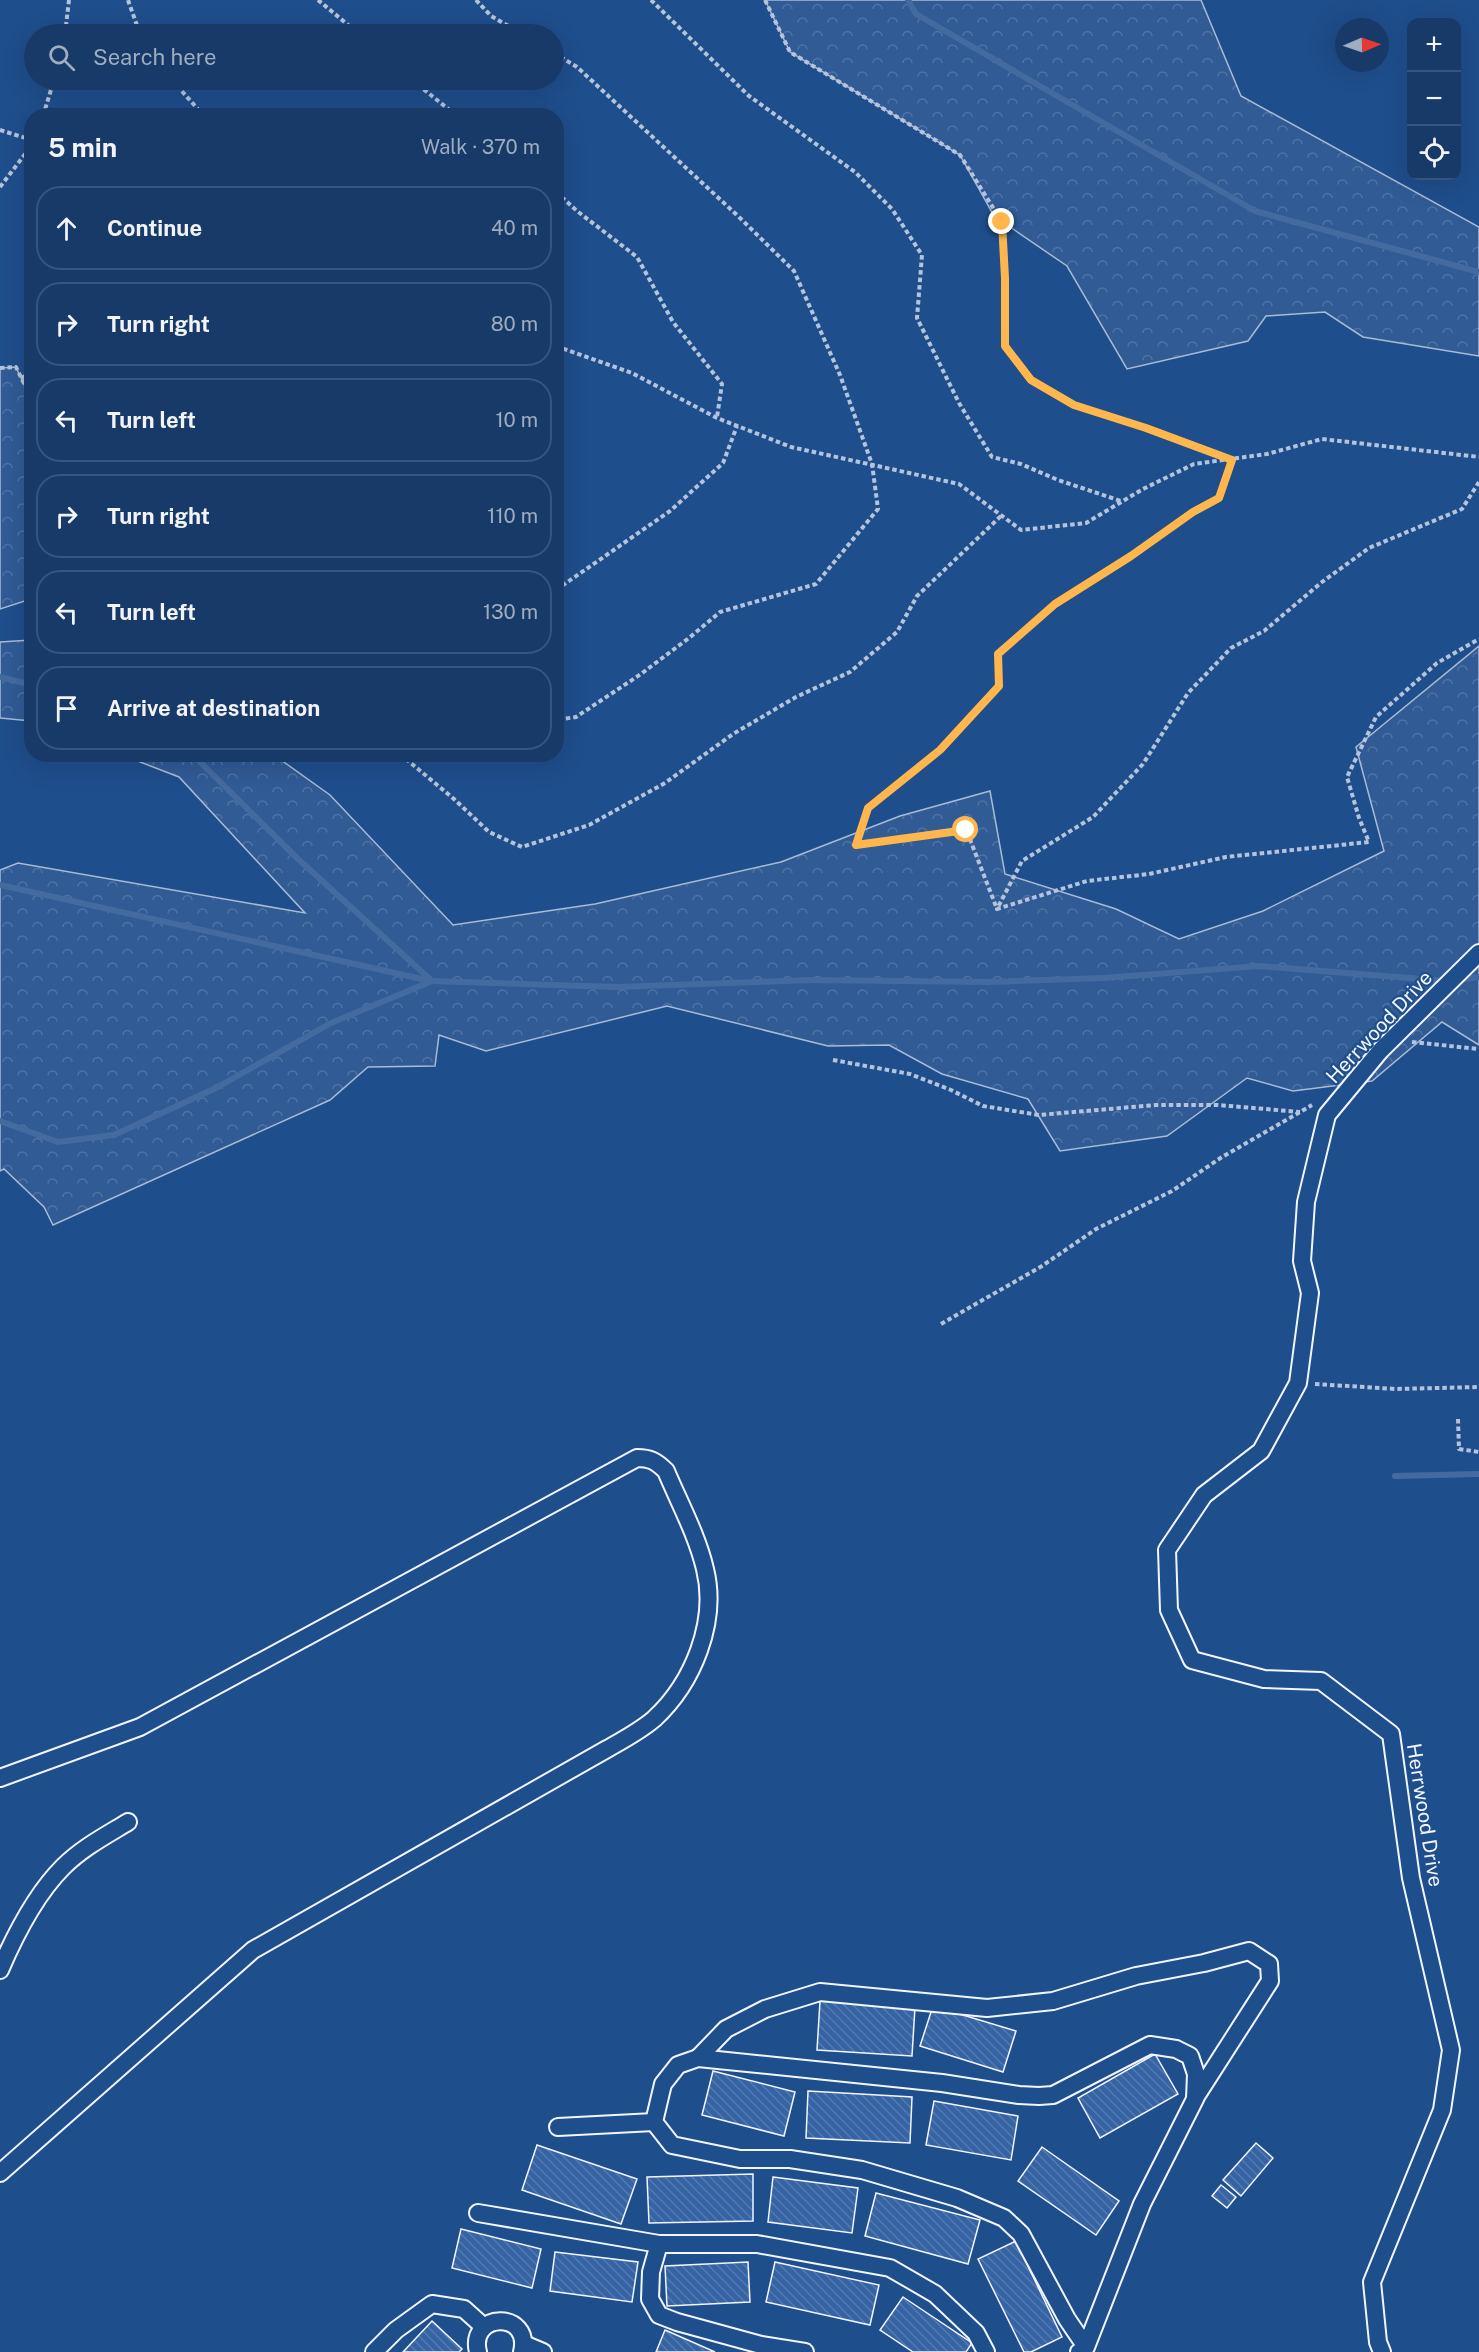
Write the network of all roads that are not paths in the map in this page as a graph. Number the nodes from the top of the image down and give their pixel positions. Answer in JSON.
{"nodes":[{"id":1,"x":1479,"y":954,"type":"edge"},
{"id":2,"x":0,"y":1778,"type":"edge"},
{"id":3,"x":128,"y":1822,"type":"dead end"},
{"id":4,"x":0,"y":1970,"type":"edge"},
{"id":5,"x":698,"y":2058,"type":"junction"},
{"id":6,"x":1195,"y":2099,"type":"junction"},
{"id":7,"x":654,"y":2122,"type":"junction"},
{"id":8,"x":558,"y":2127,"type":"dead end"},
{"id":9,"x":0,"y":2173,"type":"edge"},
{"id":10,"x":478,"y":2213,"type":"dead end"},
{"id":11,"x":659,"y":2244,"type":"junction"},
{"id":12,"x":484,"y":2327,"type":"junction"},
{"id":13,"x":523,"y":2348,"type":"edge"},
{"id":14,"x":1083,"y":2350,"type":"edge"},
{"id":15,"x":374,"y":2352,"type":"edge"},
{"id":16,"x":478,"y":2352,"type":"edge"},
{"id":17,"x":543,"y":2352,"type":"edge"},
{"id":18,"x":805,"y":2352,"type":"edge"},
{"id":19,"x":986,"y":2352,"type":"edge"},
{"id":20,"x":1382,"y":2352,"type":"edge"}],
"edges":[{"from":1,"to":20,"type":"street","name":"Herrwood Drive"},
{"from":2,"to":9,"type":"street"},
{"from":3,"to":4,"type":"street"},
{"from":5,"to":6,"type":"street"},
{"from":5,"to":6,"type":"street"},
{"from":5,"to":7,"type":"street"},
{"from":6,"to":14,"type":"street"},
{"from":7,"to":8,"type":"street"},
{"from":7,"to":14,"type":"street"},
{"from":10,"to":11,"type":"street"},
{"from":11,"to":18,"type":"street"},
{"from":11,"to":19,"type":"street"},
{"from":12,"to":13,"type":"street"},
{"from":12,"to":15,"type":"street"},
{"from":12,"to":16,"type":"street"},
{"from":13,"to":17,"type":"street"}]}
